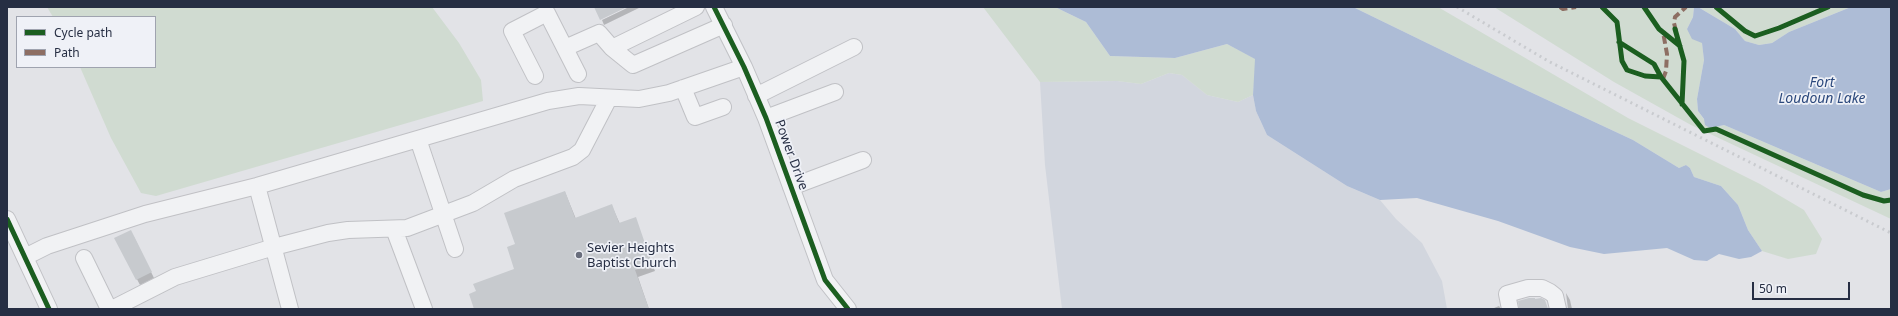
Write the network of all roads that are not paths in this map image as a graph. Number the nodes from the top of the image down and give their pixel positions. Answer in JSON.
{"nodes":[{"id":1,"x":696,"y":7,"type":"edge"},
{"id":2,"x":714,"y":7,"type":"edge"},
{"id":3,"x":724,"y":25,"type":"junction"},
{"id":4,"x":854,"y":47,"type":"dead end"},
{"id":5,"x":565,"y":48,"type":"junction"},
{"id":6,"x":612,"y":48,"type":"junction"},
{"id":7,"x":744,"y":67,"type":"junction"},
{"id":8,"x":578,"y":74,"type":"dead end"},
{"id":9,"x":535,"y":76,"type":"dead end"},
{"id":10,"x":683,"y":88,"type":"junction"},
{"id":11,"x":835,"y":92,"type":"dead end"},
{"id":12,"x":756,"y":96,"type":"junction"},
{"id":13,"x":609,"y":98,"type":"junction"},
{"id":14,"x":722,"y":107,"type":"dead end"},
{"id":15,"x":766,"y":118,"type":"junction"},
{"id":16,"x":418,"y":139,"type":"junction"},
{"id":17,"x":863,"y":160,"type":"dead end"},
{"id":18,"x":257,"y":186,"type":"junction"},
{"id":19,"x":791,"y":187,"type":"junction"},
{"id":20,"x":444,"y":214,"type":"junction"},
{"id":21,"x":7,"y":219,"type":"edge"},
{"id":22,"x":394,"y":229,"type":"junction"},
{"id":23,"x":274,"y":247,"type":"junction"},
{"id":24,"x":455,"y":249,"type":"dead end"},
{"id":25,"x":25,"y":257,"type":"junction"},
{"id":26,"x":84,"y":258,"type":"dead end"},
{"id":27,"x":833,"y":290,"type":"junction"},
{"id":28,"x":49,"y":309,"type":"edge"},
{"id":29,"x":110,"y":309,"type":"edge"},
{"id":30,"x":290,"y":309,"type":"edge"},
{"id":31,"x":424,"y":309,"type":"edge"},
{"id":32,"x":841,"y":309,"type":"edge"},
{"id":33,"x":848,"y":309,"type":"edge"},
{"id":34,"x":1510,"y":309,"type":"edge"},
{"id":35,"x":1558,"y":309,"type":"edge"}],
"edges":[{"from":1,"to":6,"type":"street"},
{"from":2,"to":3,"type":"street","name":"Power Drive"},
{"from":3,"to":6,"type":"street"},
{"from":3,"to":7,"type":"street","name":"Power Drive"},
{"from":4,"to":12,"type":"street"},
{"from":5,"to":6,"type":"street"},
{"from":5,"to":8,"type":"street"},
{"from":5,"to":9,"type":"street"},
{"from":7,"to":10,"type":"street"},
{"from":7,"to":12,"type":"street","name":"Power Drive"},
{"from":10,"to":13,"type":"street"},
{"from":10,"to":14,"type":"street"},
{"from":11,"to":15,"type":"street"},
{"from":12,"to":15,"type":"street","name":"Power Drive"},
{"from":13,"to":16,"type":"street"},
{"from":13,"to":20,"type":"street"},
{"from":15,"to":19,"type":"street","name":"Power Drive"},
{"from":16,"to":18,"type":"street"},
{"from":16,"to":20,"type":"street"},
{"from":17,"to":19,"type":"street"},
{"from":18,"to":23,"type":"street"},
{"from":18,"to":25,"type":"street"},
{"from":19,"to":27,"type":"street","name":"Power Drive"},
{"from":20,"to":22,"type":"street"},
{"from":20,"to":24,"type":"street"},
{"from":21,"to":25,"type":"street"},
{"from":22,"to":23,"type":"street"},
{"from":22,"to":31,"type":"street"},
{"from":23,"to":29,"type":"street"},
{"from":23,"to":30,"type":"street"},
{"from":25,"to":28,"type":"street"},
{"from":26,"to":29,"type":"street"},
{"from":27,"to":32,"type":"street"},
{"from":27,"to":33,"type":"street","name":"Power Drive"},
{"from":34,"to":35,"type":"street"}]}
